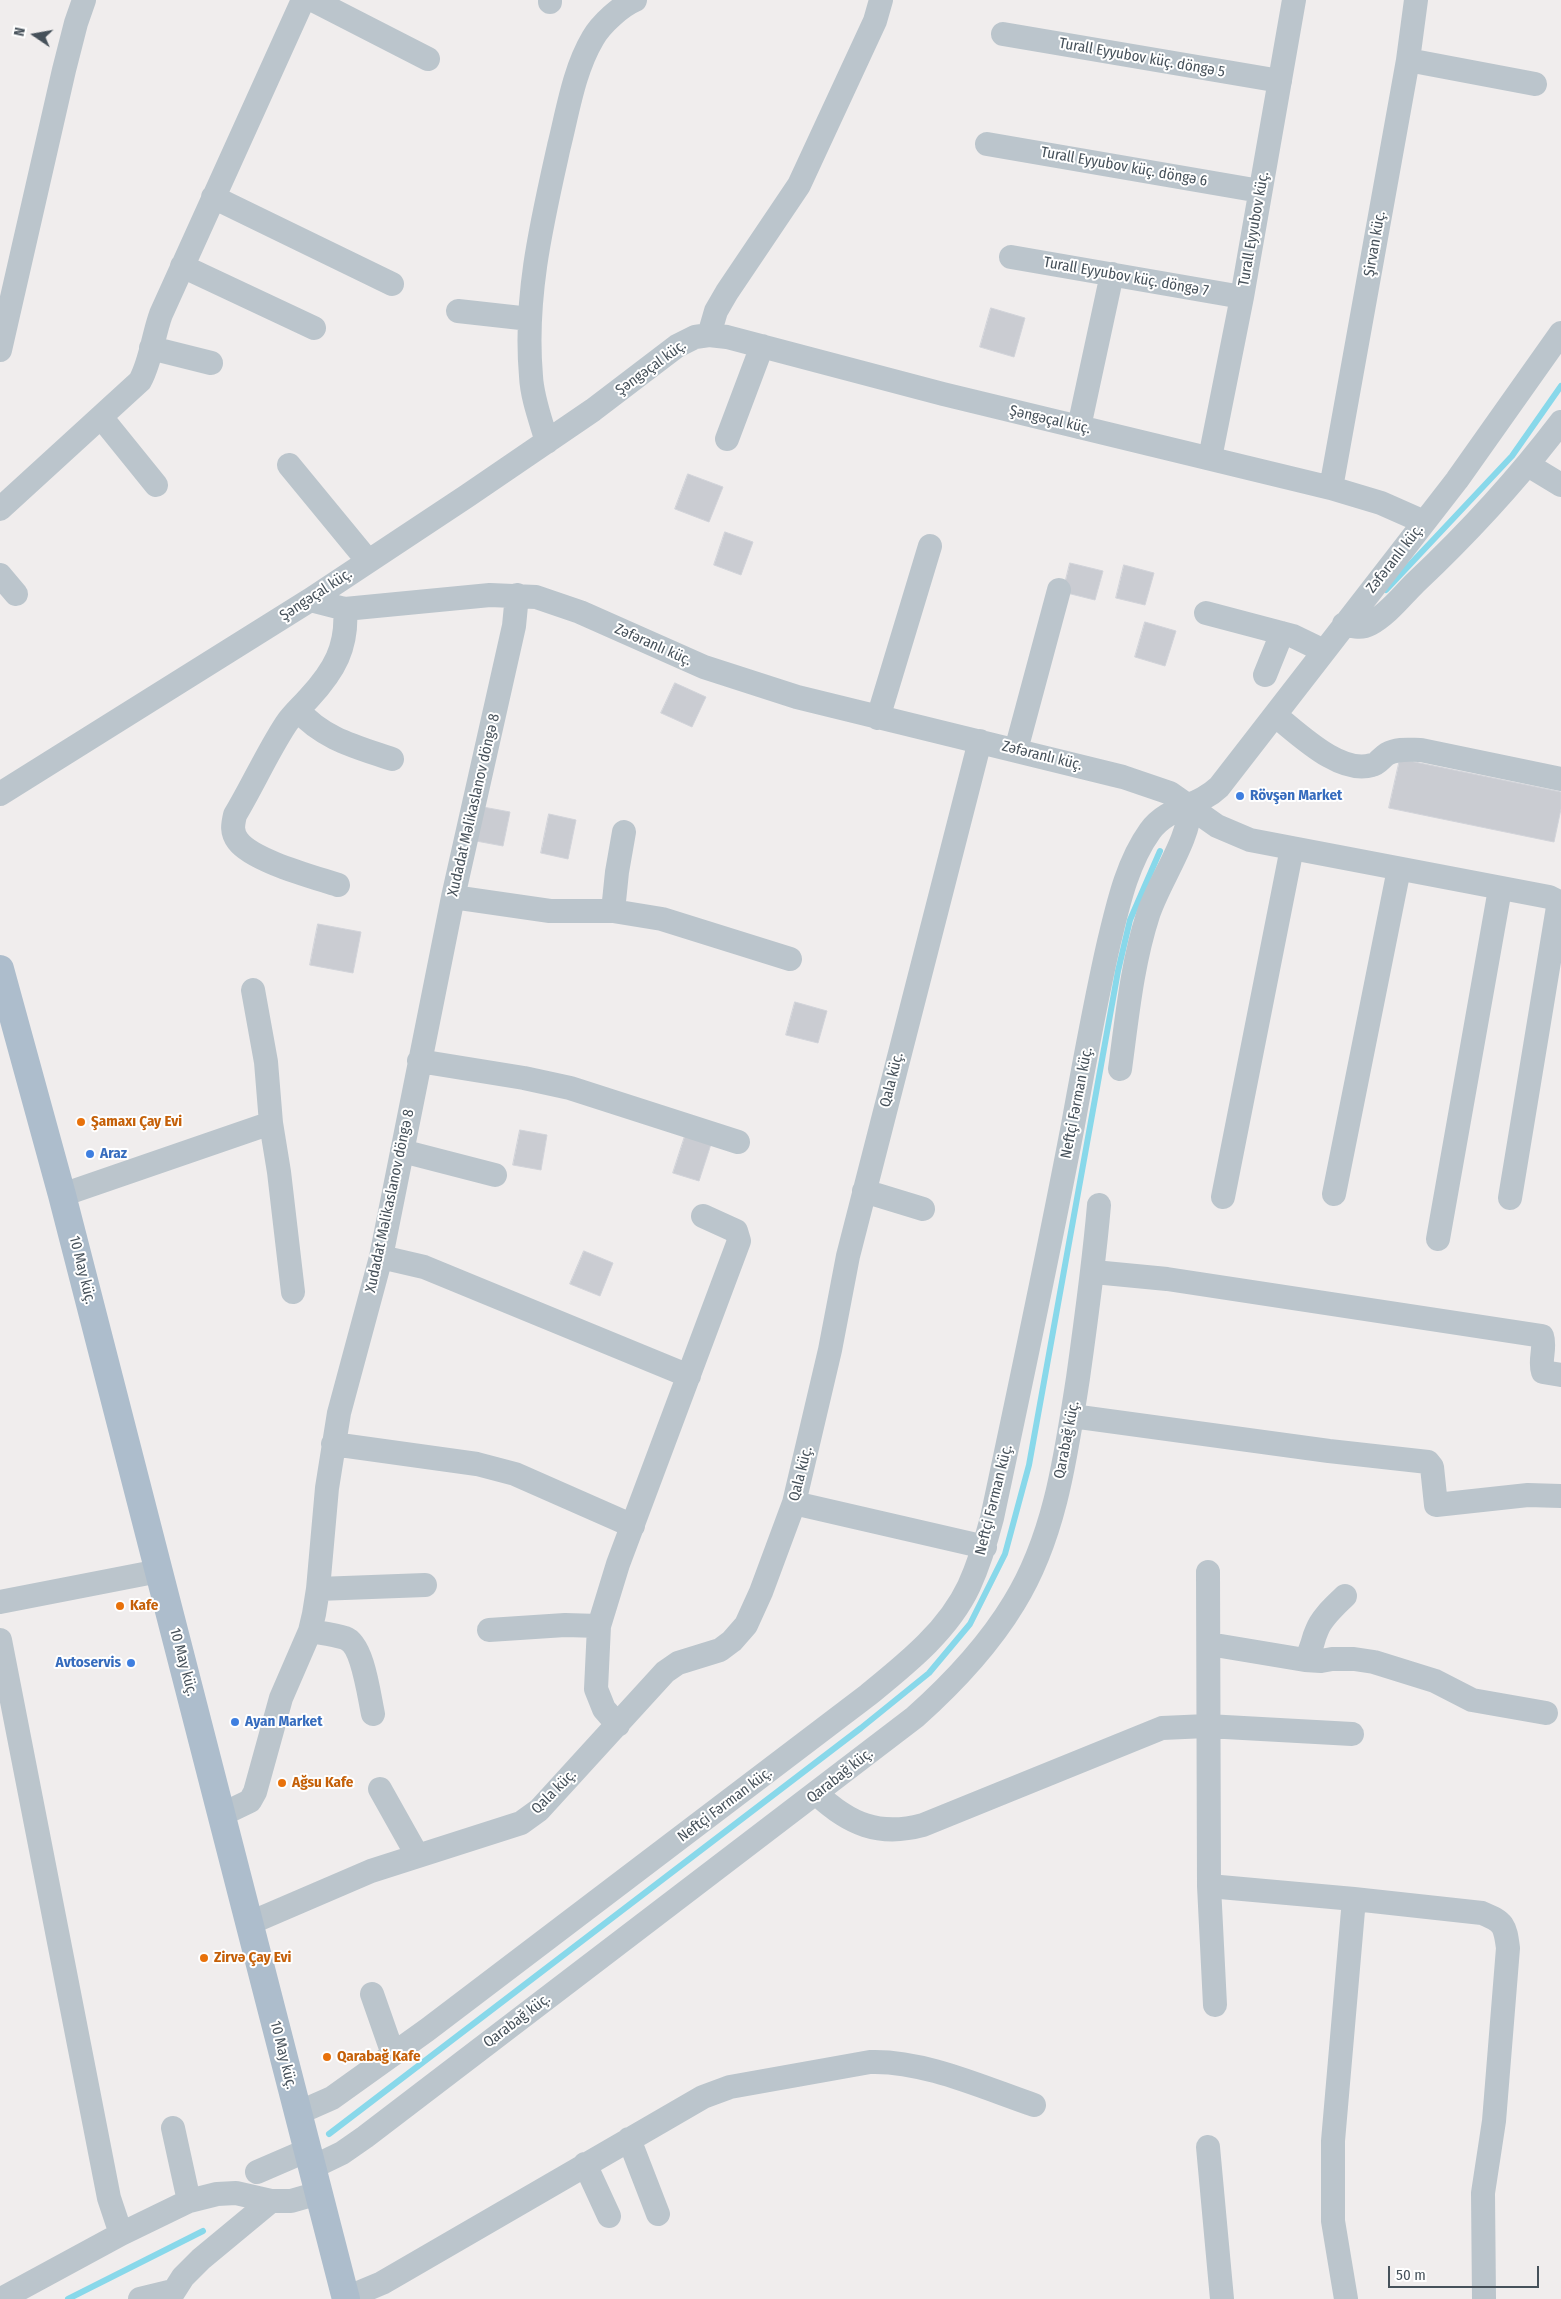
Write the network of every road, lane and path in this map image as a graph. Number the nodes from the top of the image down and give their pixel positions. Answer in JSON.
{"nodes":[{"id":1,"x":84,"y":0,"type":"edge"},
{"id":2,"x":303,"y":0,"type":"edge"},
{"id":3,"x":312,"y":0,"type":"edge"},
{"id":4,"x":632,"y":0,"type":"edge"},
{"id":5,"x":881,"y":0,"type":"edge"},
{"id":6,"x":1294,"y":0,"type":"edge"},
{"id":7,"x":1416,"y":0,"type":"edge"},
{"id":8,"x":1003,"y":34,"type":"dead end"},
{"id":9,"x":428,"y":59,"type":"dead end"},
{"id":10,"x":1408,"y":60,"type":"junction"},
{"id":11,"x":1280,"y":82,"type":"junction"},
{"id":12,"x":1535,"y":84,"type":"dead end"},
{"id":13,"x":987,"y":144,"type":"dead end"},
{"id":14,"x":1260,"y":191,"type":"junction"},
{"id":15,"x":213,"y":197,"type":"junction"},
{"id":16,"x":1011,"y":257,"type":"dead end"},
{"id":17,"x":182,"y":266,"type":"junction"},
{"id":18,"x":1112,"y":274,"type":"junction"},
{"id":19,"x":392,"y":284,"type":"dead end"},
{"id":20,"x":1242,"y":297,"type":"junction"},
{"id":21,"x":458,"y":311,"type":"dead end"},
{"id":22,"x":530,"y":319,"type":"junction"},
{"id":23,"x":314,"y":328,"type":"dead end"},
{"id":24,"x":1561,"y":333,"type":"edge"},
{"id":25,"x":709,"y":335,"type":"junction"},
{"id":26,"x":762,"y":346,"type":"junction"},
{"id":27,"x":151,"y":348,"type":"junction"},
{"id":28,"x":0,"y":350,"type":"edge"},
{"id":29,"x":211,"y":363,"type":"dead end"},
{"id":30,"x":101,"y":417,"type":"junction"},
{"id":31,"x":1561,"y":422,"type":"edge"},
{"id":32,"x":1079,"y":427,"type":"junction"},
{"id":33,"x":727,"y":439,"type":"dead end"},
{"id":34,"x":548,"y":442,"type":"junction"},
{"id":35,"x":1210,"y":458,"type":"junction"},
{"id":36,"x":289,"y":465,"type":"dead end"},
{"id":37,"x":1528,"y":466,"type":"junction"},
{"id":38,"x":156,"y":485,"type":"dead end"},
{"id":39,"x":1561,"y":485,"type":"edge"},
{"id":40,"x":1331,"y":488,"type":"junction"},
{"id":41,"x":0,"y":509,"type":"edge"},
{"id":42,"x":1424,"y":522,"type":"junction"},
{"id":43,"x":930,"y":546,"type":"dead end"},
{"id":44,"x":368,"y":561,"type":"junction"},
{"id":45,"x":0,"y":576,"type":"edge"},
{"id":46,"x":1059,"y":590,"type":"dead end"},
{"id":47,"x":16,"y":594,"type":"dead end"},
{"id":48,"x":517,"y":595,"type":"junction"},
{"id":49,"x":310,"y":600,"type":"junction"},
{"id":50,"x":345,"y":609,"type":"junction"},
{"id":51,"x":1206,"y":613,"type":"dead end"},
{"id":52,"x":1344,"y":624,"type":"junction"},
{"id":53,"x":1282,"y":633,"type":"junction"},
{"id":54,"x":1324,"y":651,"type":"junction"},
{"id":55,"x":1265,"y":675,"type":"dead end"},
{"id":56,"x":298,"y":710,"type":"junction"},
{"id":57,"x":1276,"y":716,"type":"junction"},
{"id":58,"x":878,"y":718,"type":"junction"},
{"id":59,"x":980,"y":741,"type":"junction"},
{"id":60,"x":1016,"y":750,"type":"junction"},
{"id":61,"x":392,"y":759,"type":"dead end"},
{"id":62,"x":1561,"y":779,"type":"edge"},
{"id":63,"x":0,"y":794,"type":"edge"},
{"id":64,"x":1190,"y":806,"type":"junction"},
{"id":65,"x":624,"y":832,"type":"dead end"},
{"id":66,"x":1292,"y":848,"type":"junction"},
{"id":67,"x":1399,"y":869,"type":"junction"},
{"id":68,"x":338,"y":885,"type":"dead end"},
{"id":69,"x":1500,"y":889,"type":"junction"},
{"id":70,"x":453,"y":896,"type":"junction"},
{"id":71,"x":613,"y":911,"type":"junction"},
{"id":72,"x":790,"y":959,"type":"dead end"},
{"id":73,"x":0,"y":969,"type":"edge"},
{"id":74,"x":252,"y":990,"type":"dead end"},
{"id":75,"x":419,"y":1060,"type":"junction"},
{"id":76,"x":1120,"y":1069,"type":"dead end"},
{"id":77,"x":271,"y":1123,"type":"junction"},
{"id":78,"x":738,"y":1142,"type":"dead end"},
{"id":79,"x":402,"y":1151,"type":"junction"},
{"id":80,"x":495,"y":1175,"type":"dead end"},
{"id":81,"x":864,"y":1191,"type":"junction"},
{"id":82,"x":1334,"y":1194,"type":"dead end"},
{"id":83,"x":62,"y":1195,"type":"junction"},
{"id":84,"x":1222,"y":1197,"type":"dead end"},
{"id":85,"x":1510,"y":1198,"type":"dead end"},
{"id":86,"x":1099,"y":1205,"type":"dead end"},
{"id":87,"x":922,"y":1209,"type":"dead end"},
{"id":88,"x":703,"y":1216,"type":"dead end"},
{"id":89,"x":1438,"y":1239,"type":"dead end"},
{"id":90,"x":381,"y":1257,"type":"junction"},
{"id":91,"x":1094,"y":1272,"type":"junction"},
{"id":92,"x":293,"y":1292,"type":"dead end"},
{"id":93,"x":1561,"y":1375,"type":"edge"},
{"id":94,"x":688,"y":1376,"type":"junction"},
{"id":95,"x":1072,"y":1416,"type":"junction"},
{"id":96,"x":333,"y":1444,"type":"junction"},
{"id":97,"x":1561,"y":1496,"type":"edge"},
{"id":98,"x":794,"y":1503,"type":"junction"},
{"id":99,"x":632,"y":1526,"type":"junction"},
{"id":100,"x":985,"y":1547,"type":"junction"},
{"id":101,"x":159,"y":1571,"type":"junction"},
{"id":102,"x":1208,"y":1572,"type":"dead end"},
{"id":103,"x":425,"y":1584,"type":"dead end"},
{"id":104,"x":318,"y":1589,"type":"junction"},
{"id":105,"x":1345,"y":1596,"type":"dead end"},
{"id":106,"x":0,"y":1602,"type":"edge"},
{"id":107,"x":599,"y":1626,"type":"junction"},
{"id":108,"x":490,"y":1630,"type":"dead end"},
{"id":109,"x":310,"y":1632,"type":"junction"},
{"id":110,"x":0,"y":1640,"type":"edge"},
{"id":111,"x":1209,"y":1644,"type":"junction"},
{"id":112,"x":1305,"y":1660,"type":"junction"},
{"id":113,"x":1546,"y":1712,"type":"dead end"},
{"id":114,"x":373,"y":1714,"type":"dead end"},
{"id":115,"x":618,"y":1725,"type":"junction"},
{"id":116,"x":1207,"y":1726,"type":"junction"},
{"id":117,"x":1352,"y":1734,"type":"dead end"},
{"id":118,"x":380,"y":1789,"type":"dead end"},
{"id":119,"x":817,"y":1794,"type":"junction"},
{"id":120,"x":223,"y":1814,"type":"junction"},
{"id":121,"x":417,"y":1855,"type":"junction"},
{"id":122,"x":1210,"y":1886,"type":"junction"},
{"id":123,"x":1354,"y":1899,"type":"junction"},
{"id":124,"x":250,"y":1923,"type":"junction"},
{"id":125,"x":372,"y":1994,"type":"dead end"},
{"id":126,"x":1215,"y":2005,"type":"dead end"},
{"id":127,"x":393,"y":2054,"type":"junction"},
{"id":128,"x":1034,"y":2105,"type":"dead end"},
{"id":129,"x":298,"y":2113,"type":"junction"},
{"id":130,"x":173,"y":2128,"type":"dead end"},
{"id":131,"x":629,"y":2139,"type":"junction"},
{"id":132,"x":1208,"y":2147,"type":"dead end"},
{"id":133,"x":585,"y":2164,"type":"junction"},
{"id":134,"x":314,"y":2170,"type":"junction"},
{"id":135,"x":257,"y":2172,"type":"dead end"},
{"id":136,"x":189,"y":2200,"type":"junction"},
{"id":137,"x":271,"y":2201,"type":"junction"},
{"id":138,"x":658,"y":2214,"type":"dead end"},
{"id":139,"x":609,"y":2216,"type":"dead end"},
{"id":140,"x":121,"y":2234,"type":"junction"},
{"id":141,"x":171,"y":2295,"type":"edge"},
{"id":142,"x":1,"y":2299,"type":"edge"},
{"id":143,"x":140,"y":2299,"type":"edge"},
{"id":144,"x":346,"y":2299,"type":"edge"},
{"id":145,"x":1222,"y":2299,"type":"edge"},
{"id":146,"x":1346,"y":2299,"type":"edge"},
{"id":147,"x":1484,"y":2299,"type":"edge"}],
"edges":[{"from":1,"to":28,"type":"street"},
{"from":2,"to":15,"type":"street"},
{"from":3,"to":9,"type":"street"},
{"from":4,"to":22,"type":"street"},
{"from":5,"to":25,"type":"street"},
{"from":6,"to":11,"type":"street","name":"Turall Eyyubov küç."},
{"from":7,"to":10,"type":"street","name":"Şirvan küç."},
{"from":8,"to":11,"type":"street","name":"Turall Eyyubov küç. döngə 5"},
{"from":10,"to":12,"type":"street"},
{"from":10,"to":40,"type":"street","name":"Şirvan küç."},
{"from":11,"to":14,"type":"street","name":"Turall Eyyubov küç."},
{"from":13,"to":14,"type":"street","name":"Turall Eyyubov küç. döngə 6"},
{"from":14,"to":20,"type":"street","name":"Turall Eyyubov küç."},
{"from":15,"to":17,"type":"street"},
{"from":15,"to":19,"type":"street"},
{"from":16,"to":18,"type":"street","name":"Turall Eyyubov küç. döngə 7"},
{"from":17,"to":23,"type":"street"},
{"from":17,"to":27,"type":"street"},
{"from":18,"to":20,"type":"street","name":"Turall Eyyubov küç. döngə 7"},
{"from":18,"to":32,"type":"street"},
{"from":20,"to":35,"type":"street","name":"Turall Eyyubov küç."},
{"from":21,"to":22,"type":"street"},
{"from":22,"to":34,"type":"street"},
{"from":24,"to":42,"type":"street","name":"Zəfəranlı küç."},
{"from":25,"to":26,"type":"street","name":"Şəngəçal küç."},
{"from":25,"to":34,"type":"street","name":"Şəngəçal küç."},
{"from":26,"to":32,"type":"street","name":"Şəngəçal küç."},
{"from":26,"to":33,"type":"street"},
{"from":27,"to":29,"type":"street"},
{"from":27,"to":30,"type":"street"},
{"from":30,"to":38,"type":"street"},
{"from":30,"to":41,"type":"street"},
{"from":31,"to":37,"type":"street"},
{"from":32,"to":35,"type":"street","name":"Şəngəçal küç."},
{"from":34,"to":44,"type":"street","name":"Şəngəçal küç."},
{"from":35,"to":40,"type":"street","name":"Şəngəçal küç."},
{"from":36,"to":44,"type":"street"},
{"from":37,"to":39,"type":"street"},
{"from":37,"to":52,"type":"street"},
{"from":40,"to":42,"type":"street","name":"Şəngəçal küç."},
{"from":42,"to":52,"type":"street","name":"Zəfəranlı küç."},
{"from":43,"to":58,"type":"street"},
{"from":44,"to":49,"type":"street","name":"Şəngəçal küç."},
{"from":45,"to":47,"type":"street"},
{"from":46,"to":60,"type":"street"},
{"from":48,"to":50,"type":"street","name":"Zəfəranlı küç."},
{"from":48,"to":58,"type":"street","name":"Zəfəranlı küç."},
{"from":48,"to":70,"type":"street","name":"Xudadat Məlikaslanov döngə 8"},
{"from":49,"to":50,"type":"street","name":"Zəfəranlı küç."},
{"from":49,"to":63,"type":"street","name":"Şəngəçal küç."},
{"from":50,"to":56,"type":"street"},
{"from":51,"to":53,"type":"street"},
{"from":52,"to":54,"type":"street","name":"Zəfəranlı küç."},
{"from":53,"to":54,"type":"street"},
{"from":53,"to":55,"type":"street"},
{"from":54,"to":57,"type":"street","name":"Zəfəranlı küç."},
{"from":56,"to":61,"type":"street"},
{"from":56,"to":68,"type":"street"},
{"from":57,"to":62,"type":"street"},
{"from":57,"to":64,"type":"street","name":"Zəfəranlı küç."},
{"from":58,"to":59,"type":"street","name":"Zəfəranlı küç."},
{"from":59,"to":60,"type":"street","name":"Zəfəranlı küç."},
{"from":59,"to":81,"type":"street","name":"Qala küç."},
{"from":60,"to":64,"type":"street","name":"Zəfəranlı küç."},
{"from":64,"to":66,"type":"street"},
{"from":64,"to":76,"type":"street"},
{"from":64,"to":100,"type":"street","name":"Neftçi Fərman küç."},
{"from":65,"to":71,"type":"street"},
{"from":66,"to":67,"type":"street"},
{"from":66,"to":84,"type":"street"},
{"from":67,"to":69,"type":"street"},
{"from":67,"to":82,"type":"street"},
{"from":69,"to":85,"type":"street"},
{"from":69,"to":89,"type":"street"},
{"from":70,"to":71,"type":"street"},
{"from":70,"to":75,"type":"street","name":"Xudadat Məlikaslanov döngə 8"},
{"from":71,"to":72,"type":"street"},
{"from":73,"to":83,"type":"main road","name":"10 May küç."},
{"from":74,"to":77,"type":"street"},
{"from":75,"to":78,"type":"street"},
{"from":75,"to":79,"type":"street","name":"Xudadat Məlikaslanov döngə 8"},
{"from":77,"to":83,"type":"street"},
{"from":77,"to":92,"type":"street"},
{"from":79,"to":80,"type":"street"},
{"from":79,"to":90,"type":"street","name":"Xudadat Məlikaslanov döngə 8"},
{"from":81,"to":87,"type":"street"},
{"from":81,"to":98,"type":"street","name":"Qala küç."},
{"from":83,"to":101,"type":"main road","name":"10 May küç."},
{"from":86,"to":91,"type":"street","name":"Qarabağ küç."},
{"from":88,"to":94,"type":"street"},
{"from":90,"to":94,"type":"street"},
{"from":90,"to":96,"type":"street","name":"Xudadat Məlikaslanov döngə 8"},
{"from":91,"to":93,"type":"street"},
{"from":91,"to":95,"type":"street","name":"Qarabağ küç."},
{"from":94,"to":99,"type":"street"},
{"from":95,"to":97,"type":"street"},
{"from":95,"to":119,"type":"street","name":"Qarabağ küç."},
{"from":96,"to":99,"type":"street"},
{"from":96,"to":104,"type":"street","name":"Xudadat Məlikaslanov döngə 8"},
{"from":98,"to":100,"type":"street"},
{"from":98,"to":115,"type":"street","name":"Qala küç."},
{"from":99,"to":107,"type":"street"},
{"from":100,"to":127,"type":"street","name":"Neftçi Fərman küç."},
{"from":101,"to":106,"type":"street"},
{"from":101,"to":120,"type":"main road","name":"10 May küç."},
{"from":102,"to":111,"type":"street"},
{"from":103,"to":104,"type":"street"},
{"from":104,"to":109,"type":"street","name":"Xudadat Məlikaslanov döngə 8"},
{"from":105,"to":112,"type":"street"},
{"from":107,"to":108,"type":"street"},
{"from":107,"to":115,"type":"street"},
{"from":109,"to":114,"type":"street"},
{"from":109,"to":120,"type":"street","name":"Xudadat Məlikaslanov döngə 8"},
{"from":110,"to":140,"type":"street"},
{"from":111,"to":112,"type":"street"},
{"from":111,"to":116,"type":"street"},
{"from":112,"to":113,"type":"street"},
{"from":115,"to":121,"type":"street","name":"Qala küç."},
{"from":116,"to":117,"type":"street"},
{"from":116,"to":119,"type":"street"},
{"from":116,"to":122,"type":"street"},
{"from":118,"to":121,"type":"street"},
{"from":119,"to":134,"type":"street","name":"Qarabağ küç."},
{"from":120,"to":124,"type":"main road","name":"10 May küç."},
{"from":121,"to":124,"type":"street","name":"Qala küç."},
{"from":122,"to":123,"type":"street"},
{"from":122,"to":126,"type":"street"},
{"from":123,"to":146,"type":"street"},
{"from":123,"to":147,"type":"street"},
{"from":124,"to":129,"type":"main road","name":"10 May küç."},
{"from":125,"to":127,"type":"street"},
{"from":127,"to":129,"type":"street","name":"Neftçi Fərman küç."},
{"from":128,"to":131,"type":"street"},
{"from":129,"to":134,"type":"main road","name":"10 May küç."},
{"from":130,"to":136,"type":"street"},
{"from":131,"to":133,"type":"street"},
{"from":131,"to":138,"type":"street"},
{"from":132,"to":145,"type":"street"},
{"from":133,"to":139,"type":"street"},
{"from":133,"to":144,"type":"street"},
{"from":134,"to":135,"type":"street"},
{"from":134,"to":137,"type":"street"},
{"from":134,"to":144,"type":"main road","name":"10 May küç."},
{"from":136,"to":137,"type":"street"},
{"from":136,"to":140,"type":"street"},
{"from":137,"to":141,"type":"street"},
{"from":140,"to":142,"type":"street"},
{"from":141,"to":143,"type":"street"}]}
